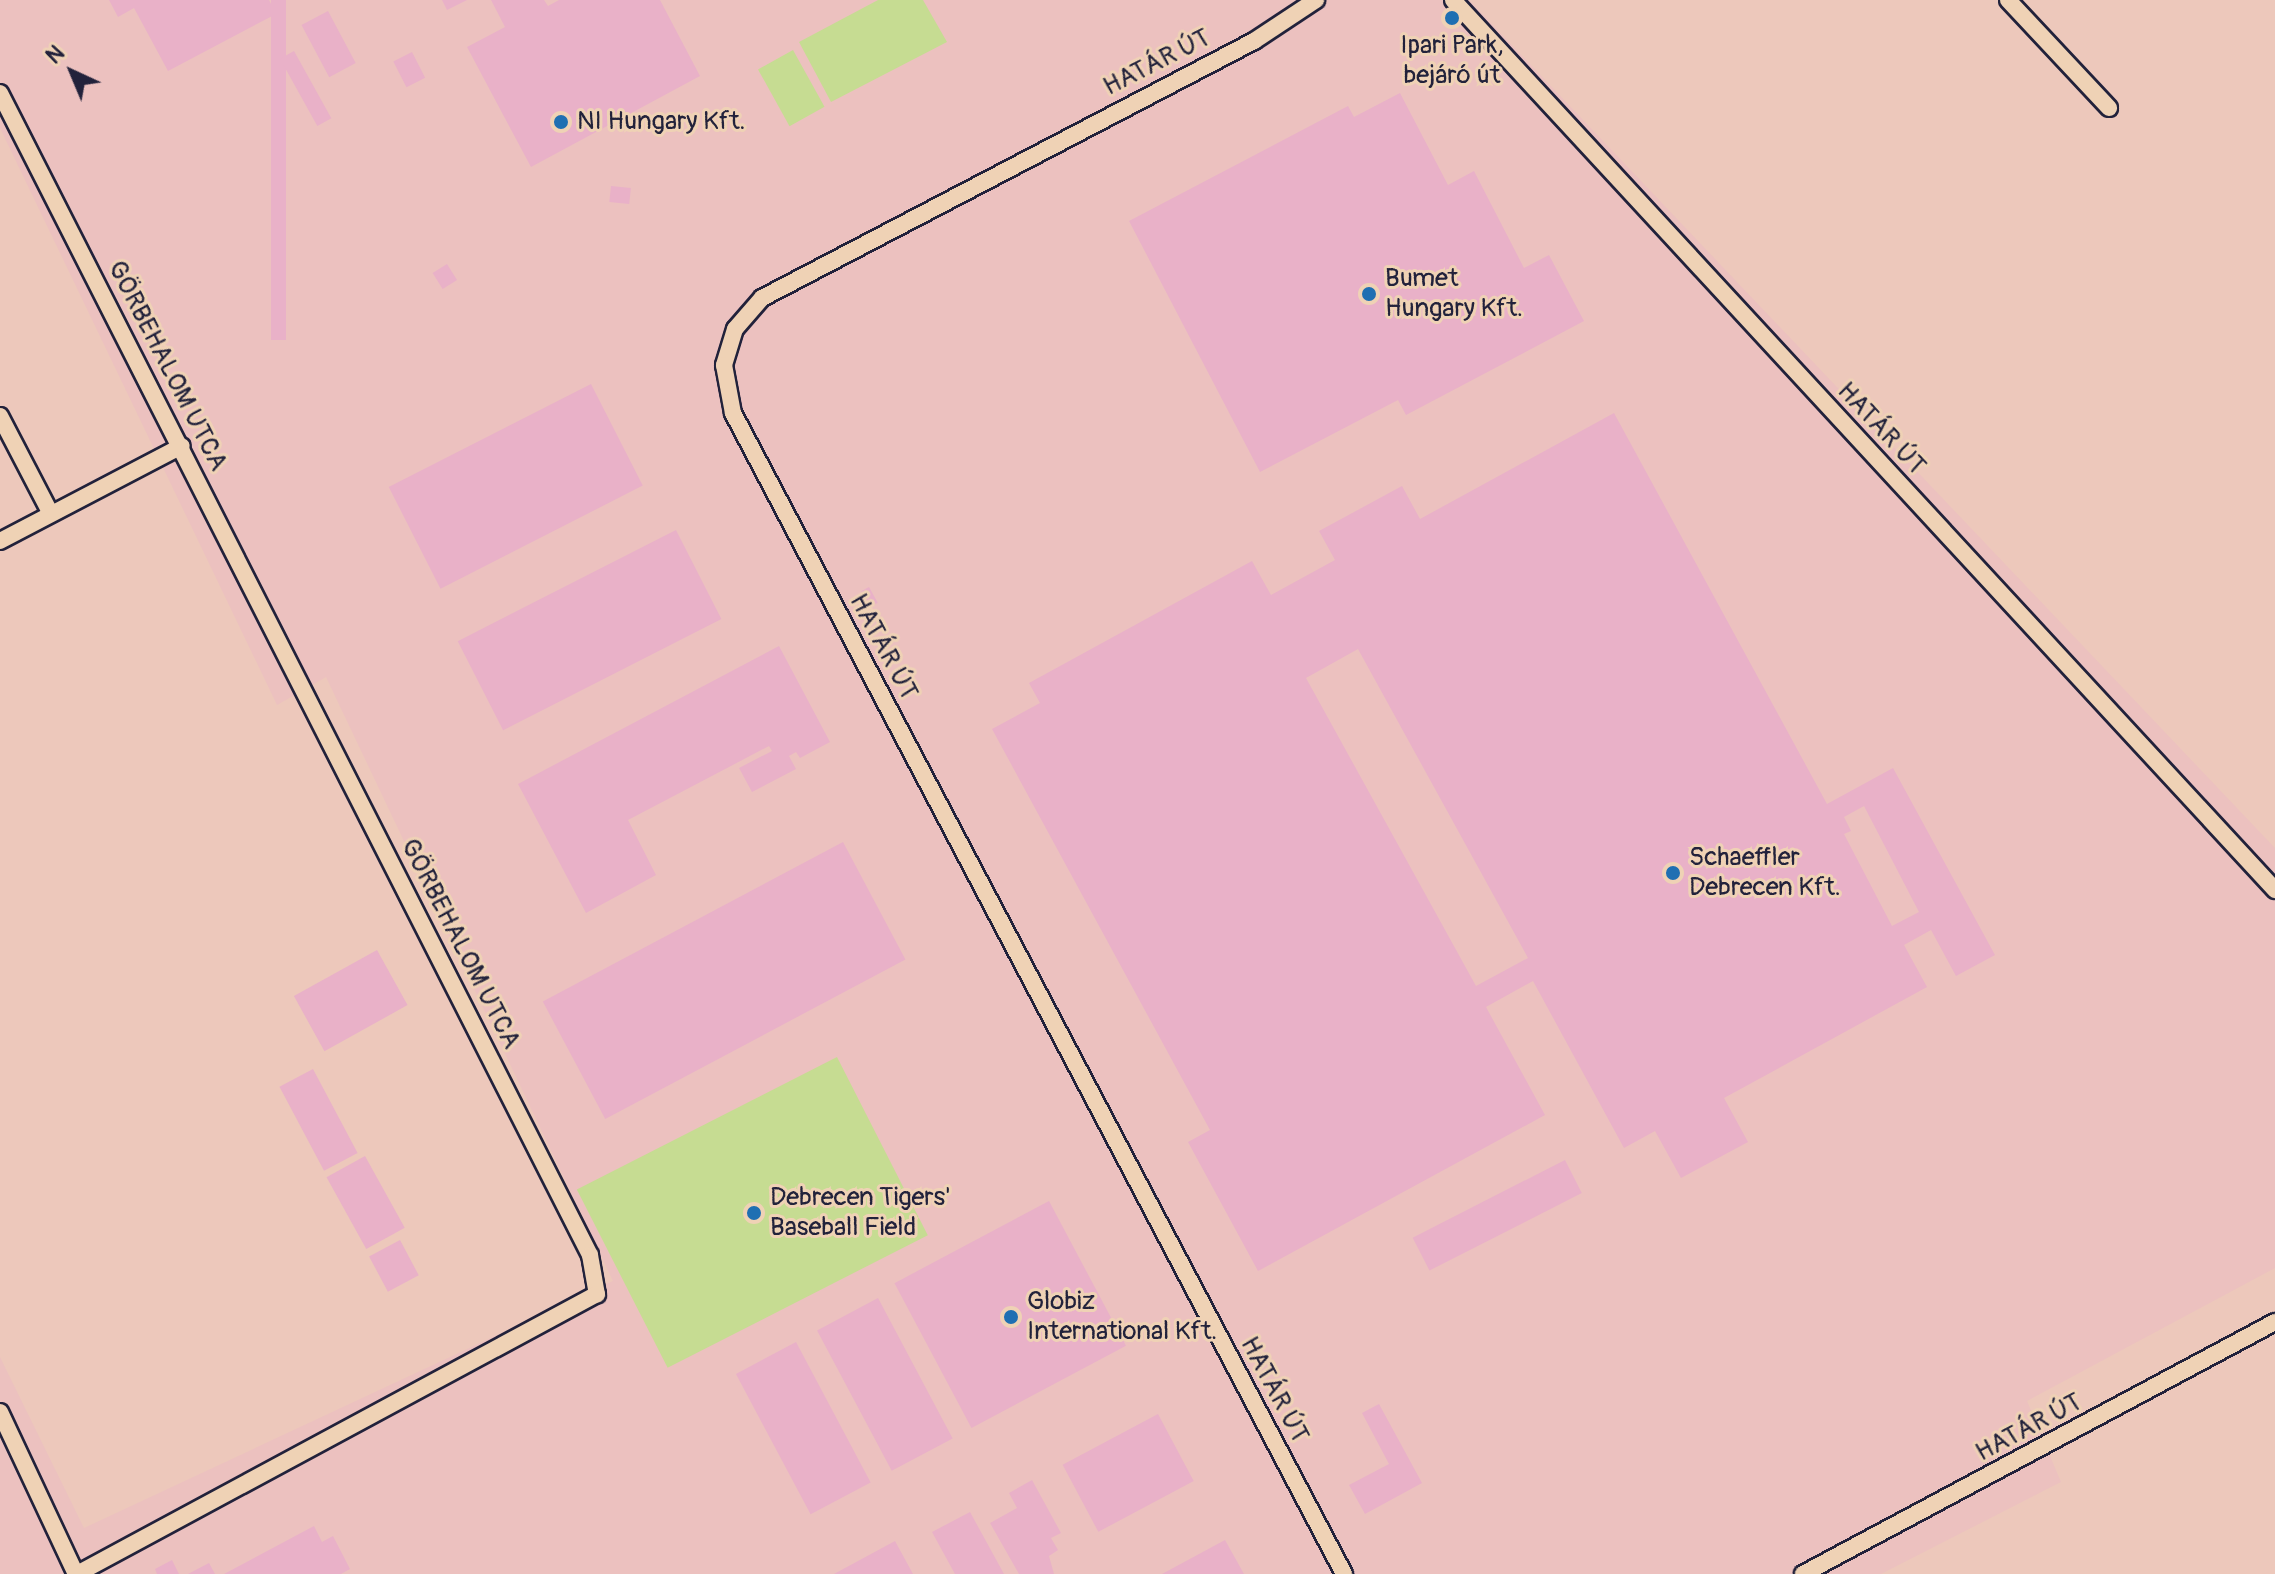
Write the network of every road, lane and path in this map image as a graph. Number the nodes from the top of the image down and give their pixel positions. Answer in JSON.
{"nodes":[{"id":1,"x":1316,"y":0,"type":"edge"},
{"id":2,"x":1453,"y":0,"type":"edge"},
{"id":3,"x":2008,"y":0,"type":"edge"},
{"id":4,"x":0,"y":93,"type":"edge"},
{"id":5,"x":2109,"y":108,"type":"dead end"},
{"id":6,"x":0,"y":416,"type":"edge"},
{"id":7,"x":182,"y":446,"type":"junction"},
{"id":8,"x":51,"y":514,"type":"junction"},
{"id":9,"x":0,"y":541,"type":"edge"},
{"id":10,"x":2275,"y":890,"type":"edge"},
{"id":11,"x":2275,"y":1322,"type":"edge"},
{"id":12,"x":0,"y":1412,"type":"edge"},
{"id":13,"x":76,"y":1574,"type":"edge"},
{"id":14,"x":1344,"y":1574,"type":"edge"},
{"id":15,"x":1803,"y":1574,"type":"edge"}],
"edges":[{"from":1,"to":14,"type":"street","name":"HATÁR ÚT"},
{"from":2,"to":10,"type":"street","name":"HATÁR ÚT"},
{"from":3,"to":5,"type":"street"},
{"from":4,"to":7,"type":"street","name":"GÖRBEHALOM UTCA"},
{"from":6,"to":8,"type":"street"},
{"from":7,"to":8,"type":"street"},
{"from":7,"to":13,"type":"street","name":"GÖRBEHALOM UTCA"},
{"from":8,"to":9,"type":"street"},
{"from":11,"to":15,"type":"street","name":"HATÁR ÚT"},
{"from":12,"to":13,"type":"street","name":"GÖRBEHALOM UTCA"}]}
